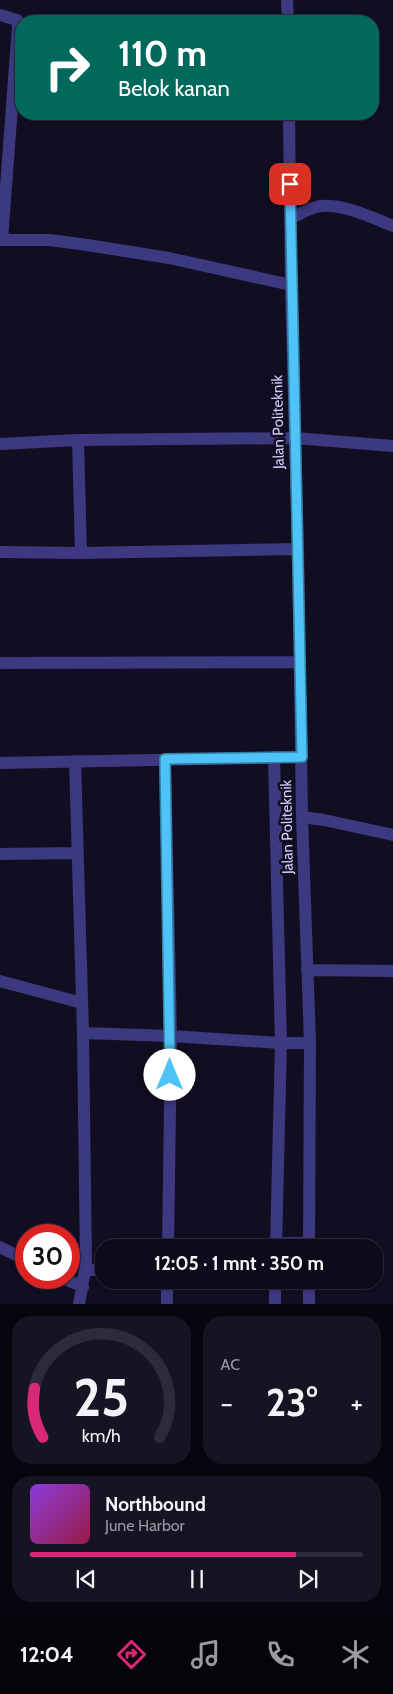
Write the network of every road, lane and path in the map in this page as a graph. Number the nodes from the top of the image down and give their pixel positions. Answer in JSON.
{"nodes":[{"id":1,"x":287,"y":0,"type":"edge"},
{"id":2,"x":0,"y":15,"type":"edge"},
{"id":3,"x":288,"y":15,"type":"edge"},
{"id":4,"x":15,"y":19,"type":"edge"},
{"id":5,"x":15,"y":64,"type":"edge"},
{"id":6,"x":289,"y":120,"type":"edge"},
{"id":7,"x":291,"y":218,"type":"junction"},
{"id":8,"x":393,"y":226,"type":"edge"},
{"id":9,"x":1,"y":240,"type":"edge"},
{"id":10,"x":291,"y":285,"type":"junction"},
{"id":11,"x":295,"y":438,"type":"junction"},
{"id":12,"x":78,"y":440,"type":"junction"},
{"id":13,"x":0,"y":444,"type":"edge"},
{"id":14,"x":393,"y":446,"type":"edge"},
{"id":15,"x":298,"y":549,"type":"junction"},
{"id":16,"x":0,"y":552,"type":"edge"},
{"id":17,"x":81,"y":553,"type":"junction"},
{"id":18,"x":299,"y":662,"type":"junction"},
{"id":19,"x":0,"y":663,"type":"edge"},
{"id":20,"x":274,"y":757,"type":"junction"},
{"id":21,"x":302,"y":757,"type":"junction"},
{"id":22,"x":165,"y":759,"type":"junction"},
{"id":23,"x":75,"y":761,"type":"junction"},
{"id":24,"x":0,"y":763,"type":"edge"},
{"id":25,"x":302,"y":817,"type":"junction"},
{"id":26,"x":393,"y":835,"type":"edge"},
{"id":27,"x":78,"y":853,"type":"junction"},
{"id":28,"x":0,"y":854,"type":"edge"},
{"id":29,"x":307,"y":970,"type":"junction"},
{"id":30,"x":393,"y":972,"type":"edge"},
{"id":31,"x":0,"y":981,"type":"edge"},
{"id":32,"x":82,"y":1003,"type":"junction"},
{"id":33,"x":82,"y":1034,"type":"junction"},
{"id":34,"x":171,"y":1036,"type":"junction"},
{"id":35,"x":281,"y":1043,"type":"junction"},
{"id":36,"x":310,"y":1043,"type":"junction"},
{"id":37,"x":168,"y":1239,"type":"edge"},
{"id":38,"x":276,"y":1239,"type":"edge"},
{"id":39,"x":309,"y":1239,"type":"edge"},
{"id":40,"x":0,"y":1247,"type":"edge"},
{"id":41,"x":15,"y":1254,"type":"edge"},
{"id":42,"x":85,"y":1270,"type":"junction"},
{"id":43,"x":95,"y":1270,"type":"edge"},
{"id":44,"x":80,"y":1286,"type":"edge"},
{"id":45,"x":83,"y":1287,"type":"junction"},
{"id":46,"x":167,"y":1289,"type":"edge"},
{"id":47,"x":275,"y":1289,"type":"edge"},
{"id":48,"x":309,"y":1289,"type":"edge"},
{"id":49,"x":79,"y":1304,"type":"edge"},
{"id":50,"x":166,"y":1304,"type":"edge"},
{"id":51,"x":275,"y":1304,"type":"edge"},
{"id":52,"x":309,"y":1304,"type":"edge"}],
"edges":[{"from":1,"to":3,"type":"street"},
{"from":2,"to":4,"type":"street"},
{"from":5,"to":9,"type":"street"},
{"from":6,"to":7,"type":"street","name":"Jalan Politeknik"},
{"from":7,"to":8,"type":"street"},
{"from":7,"to":10,"type":"street","name":"Jalan Politeknik"},
{"from":9,"to":10,"type":"street"},
{"from":10,"to":11,"type":"street","name":"Jalan Politeknik"},
{"from":11,"to":12,"type":"street"},
{"from":11,"to":14,"type":"street"},
{"from":11,"to":15,"type":"street","name":"Jalan Politeknik"},
{"from":12,"to":13,"type":"street"},
{"from":12,"to":17,"type":"street"},
{"from":15,"to":17,"type":"street"},
{"from":15,"to":18,"type":"street","name":"Jalan Politeknik"},
{"from":16,"to":17,"type":"street"},
{"from":18,"to":19,"type":"street"},
{"from":18,"to":21,"type":"street","name":"Jalan Politeknik"},
{"from":20,"to":21,"type":"street"},
{"from":20,"to":22,"type":"street"},
{"from":20,"to":35,"type":"street"},
{"from":21,"to":25,"type":"street","name":"Jalan Politeknik"},
{"from":22,"to":23,"type":"street"},
{"from":22,"to":34,"type":"street"},
{"from":23,"to":24,"type":"street"},
{"from":23,"to":27,"type":"street"},
{"from":25,"to":26,"type":"street"},
{"from":25,"to":29,"type":"street","name":"Jalan Politeknik"},
{"from":27,"to":28,"type":"street"},
{"from":27,"to":32,"type":"street"},
{"from":29,"to":30,"type":"street"},
{"from":29,"to":36,"type":"street","name":"Jalan Politeknik"},
{"from":31,"to":32,"type":"street"},
{"from":32,"to":33,"type":"street"},
{"from":33,"to":34,"type":"street"},
{"from":33,"to":42,"type":"street"},
{"from":34,"to":35,"type":"street"},
{"from":34,"to":37,"type":"street"},
{"from":35,"to":36,"type":"street"},
{"from":35,"to":38,"type":"street"},
{"from":36,"to":39,"type":"street","name":"Jalan Politeknik"},
{"from":40,"to":41,"type":"street"},
{"from":42,"to":43,"type":"street"},
{"from":42,"to":45,"type":"street"},
{"from":44,"to":45,"type":"street"},
{"from":45,"to":49,"type":"street"},
{"from":46,"to":50,"type":"street"},
{"from":47,"to":51,"type":"street"},
{"from":48,"to":52,"type":"street"}]}
